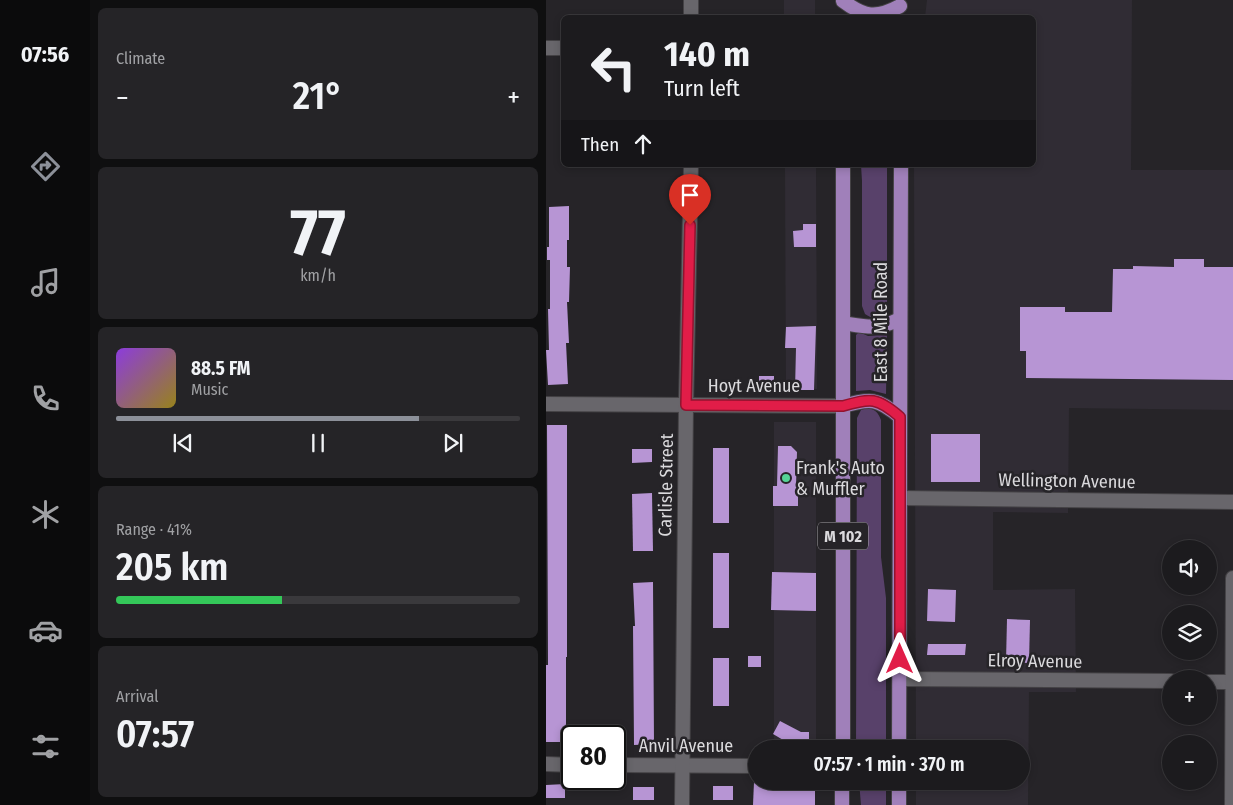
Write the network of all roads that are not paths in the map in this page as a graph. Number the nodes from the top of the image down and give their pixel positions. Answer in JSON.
{"nodes":[{"id":1,"x":691,"y":0,"type":"edge"},
{"id":2,"x":843,"y":0,"type":"edge"},
{"id":3,"x":900,"y":8,"type":"edge"},
{"id":4,"x":691,"y":15,"type":"edge"},
{"id":5,"x":843,"y":15,"type":"edge"},
{"id":6,"x":546,"y":48,"type":"edge"},
{"id":7,"x":561,"y":48,"type":"edge"},
{"id":8,"x":691,"y":167,"type":"edge"},
{"id":9,"x":843,"y":167,"type":"edge"},
{"id":10,"x":900,"y":167,"type":"edge"},
{"id":11,"x":900,"y":318,"type":"junction"},
{"id":12,"x":843,"y":323,"type":"junction"},
{"id":13,"x":546,"y":404,"type":"edge"},
{"id":14,"x":686,"y":405,"type":"junction"},
{"id":15,"x":843,"y":406,"type":"junction"},
{"id":16,"x":900,"y":417,"type":"junction"},
{"id":17,"x":900,"y":498,"type":"junction"},
{"id":18,"x":1233,"y":502,"type":"edge"},
{"id":19,"x":1233,"y":578,"type":"edge"},
{"id":20,"x":900,"y":679,"type":"junction"},
{"id":21,"x":1162,"y":681,"type":"edge"},
{"id":22,"x":1217,"y":682,"type":"edge"},
{"id":23,"x":1232,"y":682,"type":"edge"},
{"id":24,"x":842,"y":740,"type":"edge"},
{"id":25,"x":900,"y":740,"type":"edge"},
{"id":26,"x":546,"y":764,"type":"edge"},
{"id":27,"x":561,"y":764,"type":"edge"},
{"id":28,"x":626,"y":765,"type":"edge"},
{"id":29,"x":682,"y":765,"type":"junction"},
{"id":30,"x":748,"y":766,"type":"edge"},
{"id":31,"x":842,"y":790,"type":"edge"},
{"id":32,"x":900,"y":790,"type":"edge"},
{"id":33,"x":682,"y":805,"type":"edge"},
{"id":34,"x":842,"y":805,"type":"edge"},
{"id":35,"x":900,"y":805,"type":"edge"},
{"id":36,"x":1232,"y":805,"type":"edge"}],
"edges":[{"from":1,"to":4,"type":"street"},
{"from":2,"to":3,"type":"highway"},
{"from":2,"to":5,"type":"highway"},
{"from":6,"to":7,"type":"street"},
{"from":8,"to":14,"type":"street","name":"Carlisle Street"},
{"from":9,"to":12,"type":"highway","number":"M 102"},
{"from":10,"to":11,"type":"highway","name":"East 8 Mile Road"},
{"from":11,"to":12,"type":"highway"},
{"from":11,"to":16,"type":"highway","name":"East 8 Mile Road"},
{"from":12,"to":15,"type":"highway","number":"M 102"},
{"from":13,"to":14,"type":"street","name":"Hoyt Avenue"},
{"from":14,"to":15,"type":"street","name":"Hoyt Avenue"},
{"from":14,"to":29,"type":"street","name":"Carlisle Street"},
{"from":15,"to":16,"type":"highway"},
{"from":15,"to":24,"type":"highway","number":"M 102"},
{"from":16,"to":17,"type":"highway","name":"East 8 Mile Road"},
{"from":17,"to":18,"type":"street","name":"Wellington Avenue"},
{"from":17,"to":20,"type":"highway","name":"East 8 Mile Road"},
{"from":19,"to":23,"type":"street"},
{"from":20,"to":21,"type":"street","name":"Elroy Avenue"},
{"from":20,"to":25,"type":"highway","name":"East 8 Mile Road"},
{"from":22,"to":23,"type":"street"},
{"from":23,"to":36,"type":"street"},
{"from":26,"to":27,"type":"street"},
{"from":28,"to":29,"type":"street","name":"Anvil Avenue"},
{"from":29,"to":30,"type":"street","name":"Anvil Avenue"},
{"from":29,"to":33,"type":"street","name":"Carlisle Street"},
{"from":31,"to":34,"type":"highway"},
{"from":32,"to":35,"type":"highway"}]}
